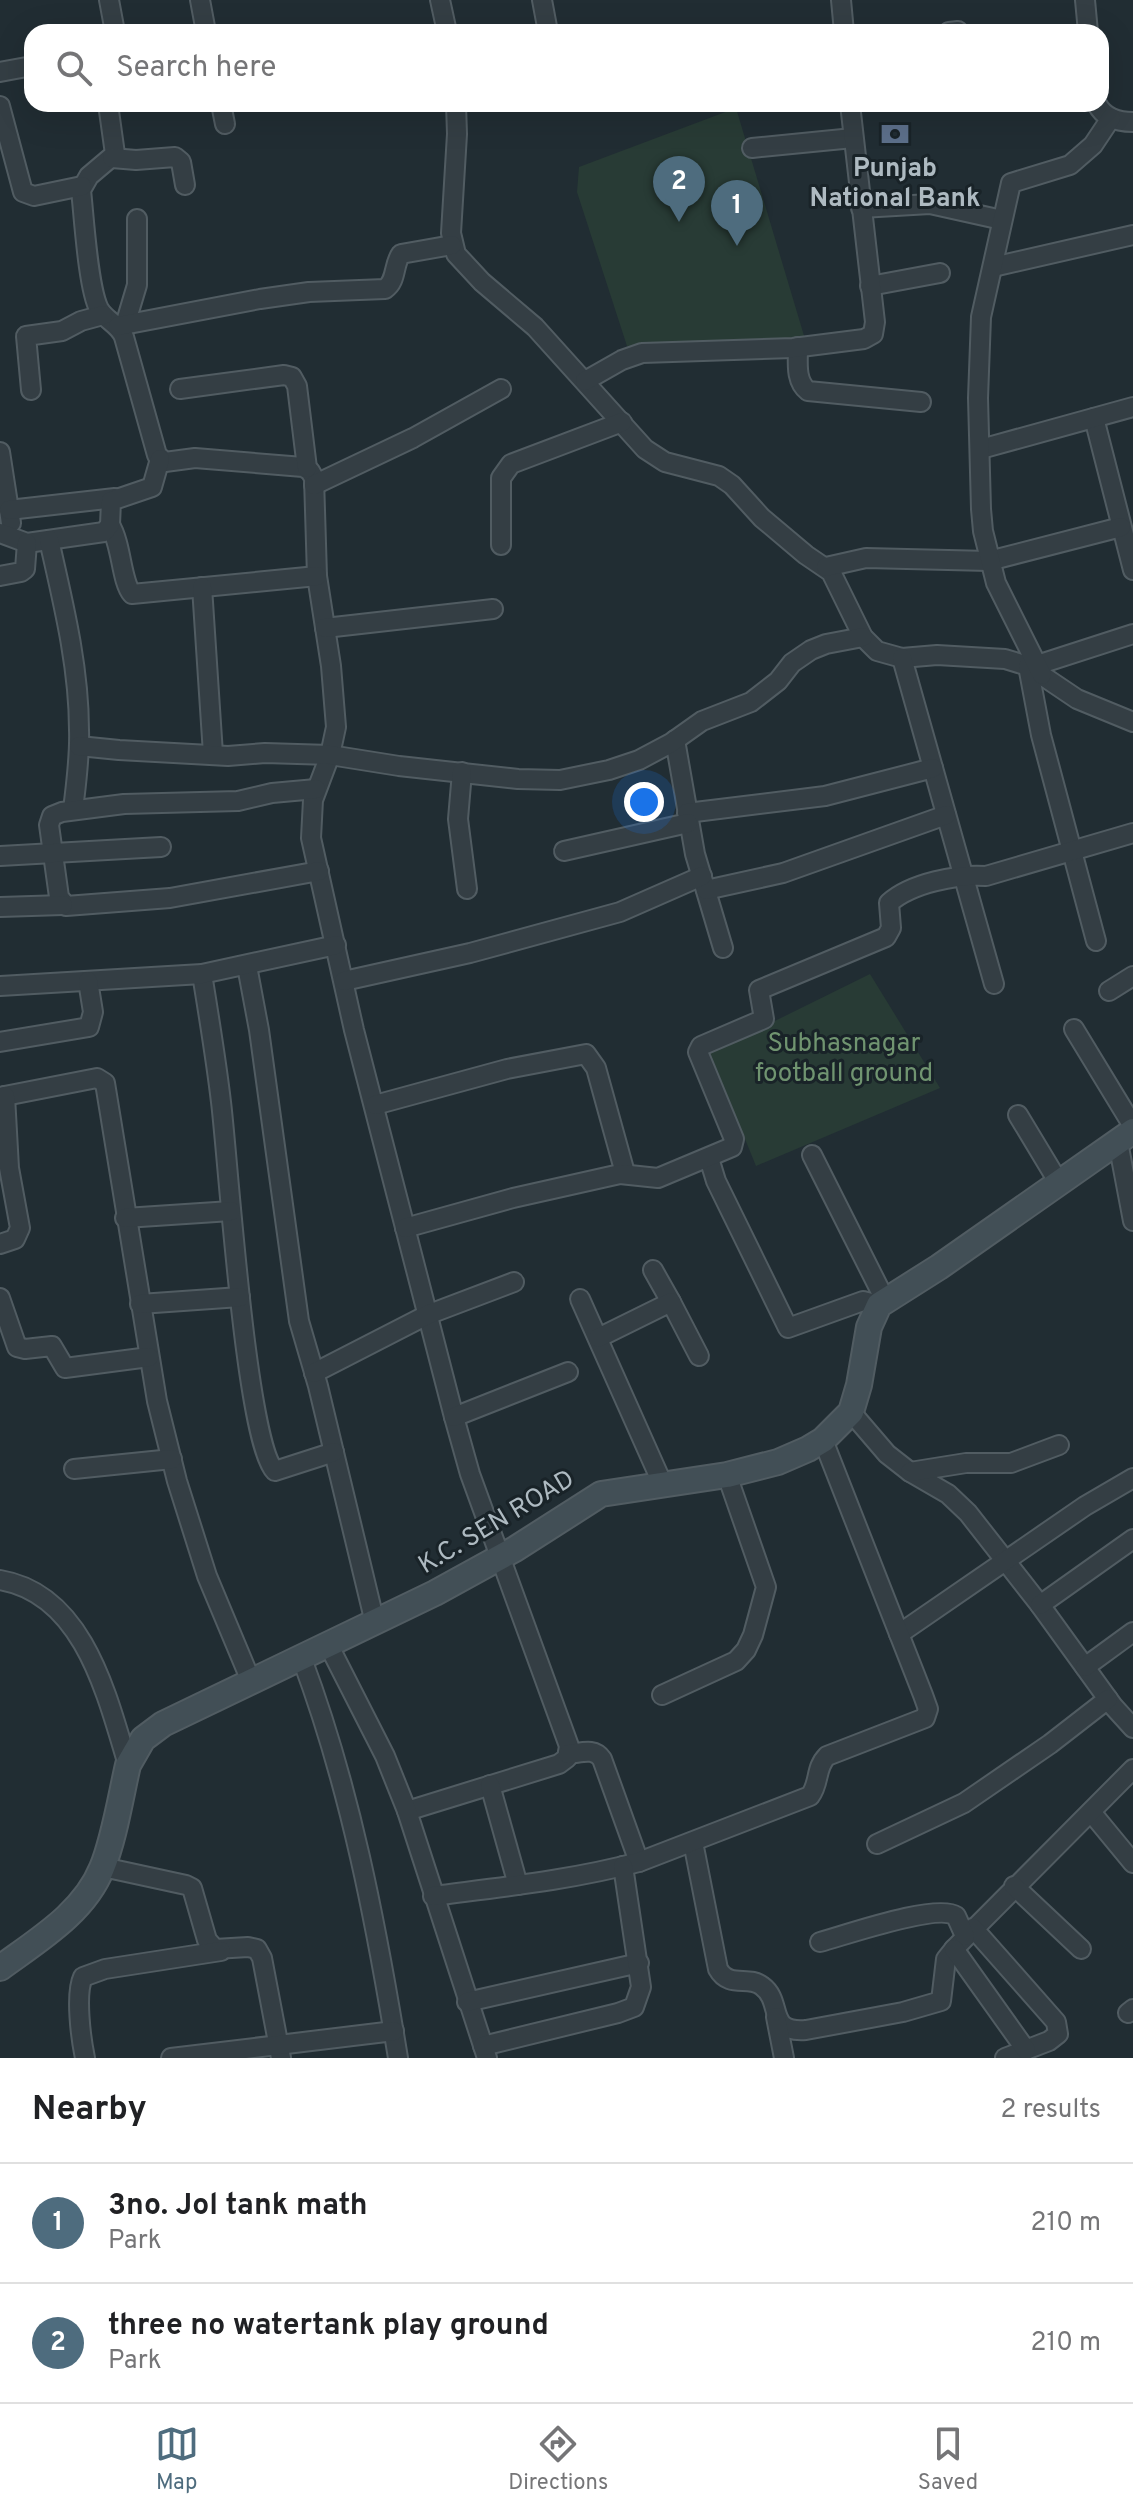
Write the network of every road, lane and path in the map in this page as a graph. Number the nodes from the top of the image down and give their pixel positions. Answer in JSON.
{"nodes":[{"id":1,"x":109,"y":0,"type":"edge"},
{"id":2,"x":200,"y":0,"type":"edge"},
{"id":3,"x":440,"y":0,"type":"edge"},
{"id":4,"x":542,"y":0,"type":"edge"},
{"id":5,"x":841,"y":0,"type":"edge"},
{"id":6,"x":1085,"y":0,"type":"edge"},
{"id":7,"x":114,"y":24,"type":"edge"},
{"id":8,"x":204,"y":24,"type":"edge"},
{"id":9,"x":445,"y":24,"type":"edge"},
{"id":10,"x":546,"y":24,"type":"edge"},
{"id":11,"x":843,"y":24,"type":"edge"},
{"id":12,"x":1087,"y":24,"type":"edge"},
{"id":13,"x":24,"y":68,"type":"edge"},
{"id":14,"x":0,"y":72,"type":"edge"},
{"id":15,"x":0,"y":106,"type":"edge"},
{"id":16,"x":109,"y":112,"type":"edge"},
{"id":17,"x":223,"y":112,"type":"edge"},
{"id":18,"x":456,"y":112,"type":"edge"},
{"id":19,"x":851,"y":112,"type":"edge"},
{"id":20,"x":1101,"y":112,"type":"edge"},
{"id":21,"x":1111,"y":118,"type":"junction"},
{"id":22,"x":1133,"y":122,"type":"edge"},
{"id":23,"x":225,"y":124,"type":"dead end"},
{"id":24,"x":853,"y":138,"type":"junction"},
{"id":25,"x":752,"y":148,"type":"dead end"},
{"id":26,"x":112,"y":158,"type":"junction"},
{"id":27,"x":185,"y":185,"type":"dead end"},
{"id":28,"x":82,"y":186,"type":"junction"},
{"id":29,"x":861,"y":208,"type":"junction"},
{"id":30,"x":137,"y":219,"type":"dead end"},
{"id":31,"x":1002,"y":220,"type":"junction"},
{"id":32,"x":1133,"y":235,"type":"edge"},
{"id":33,"x":452,"y":245,"type":"junction"},
{"id":34,"x":993,"y":267,"type":"junction"},
{"id":35,"x":940,"y":273,"type":"dead end"},
{"id":36,"x":870,"y":286,"type":"junction"},
{"id":37,"x":115,"y":322,"type":"junction"},
{"id":38,"x":798,"y":347,"type":"junction"},
{"id":39,"x":585,"y":381,"type":"junction"},
{"id":40,"x":180,"y":389,"type":"dead end"},
{"id":41,"x":501,"y":389,"type":"dead end"},
{"id":42,"x":31,"y":390,"type":"dead end"},
{"id":43,"x":921,"y":402,"type":"dead end"},
{"id":44,"x":1133,"y":407,"type":"edge"},
{"id":45,"x":1094,"y":418,"type":"junction"},
{"id":46,"x":622,"y":422,"type":"junction"},
{"id":47,"x":981,"y":449,"type":"junction"},
{"id":48,"x":0,"y":452,"type":"edge"},
{"id":49,"x":160,"y":459,"type":"junction"},
{"id":50,"x":310,"y":476,"type":"junction"},
{"id":51,"x":2,"y":481,"type":"edge"},
{"id":52,"x":115,"y":498,"type":"junction"},
{"id":53,"x":9,"y":510,"type":"junction"},
{"id":54,"x":110,"y":525,"type":"junction"},
{"id":55,"x":1121,"y":527,"type":"junction"},
{"id":56,"x":13,"y":538,"type":"edge"},
{"id":57,"x":49,"y":540,"type":"junction"},
{"id":58,"x":501,"y":545,"type":"dead end"},
{"id":59,"x":989,"y":561,"type":"junction"},
{"id":60,"x":1132,"y":566,"type":"edge"},
{"id":61,"x":826,"y":567,"type":"junction"},
{"id":62,"x":0,"y":576,"type":"edge"},
{"id":63,"x":317,"y":576,"type":"junction"},
{"id":64,"x":202,"y":587,"type":"junction"},
{"id":65,"x":493,"y":609,"type":"dead end"},
{"id":66,"x":325,"y":628,"type":"junction"},
{"id":67,"x":1133,"y":634,"type":"edge"},
{"id":68,"x":863,"y":637,"type":"junction"},
{"id":69,"x":902,"y":658,"type":"junction"},
{"id":70,"x":1035,"y":669,"type":"junction"},
{"id":71,"x":1133,"y":722,"type":"edge"},
{"id":72,"x":675,"y":740,"type":"junction"},
{"id":73,"x":79,"y":746,"type":"junction"},
{"id":74,"x":213,"y":754,"type":"junction"},
{"id":75,"x":330,"y":755,"type":"junction"},
{"id":76,"x":933,"y":768,"type":"junction"},
{"id":77,"x":462,"y":772,"type":"junction"},
{"id":78,"x":316,"y":789,"type":"junction"},
{"id":79,"x":73,"y":810,"type":"junction"},
{"id":80,"x":946,"y":815,"type":"junction"},
{"id":81,"x":688,"y":818,"type":"junction"},
{"id":82,"x":1133,"y":833,"type":"edge"},
{"id":83,"x":161,"y":847,"type":"dead end"},
{"id":84,"x":564,"y":851,"type":"dead end"},
{"id":85,"x":1072,"y":851,"type":"junction"},
{"id":86,"x":53,"y":852,"type":"junction"},
{"id":87,"x":0,"y":856,"type":"edge"},
{"id":88,"x":319,"y":871,"type":"junction"},
{"id":89,"x":962,"y":874,"type":"junction"},
{"id":90,"x":704,"y":883,"type":"junction"},
{"id":91,"x":467,"y":889,"type":"dead end"},
{"id":92,"x":63,"y":905,"type":"junction"},
{"id":93,"x":0,"y":907,"type":"edge"},
{"id":94,"x":1096,"y":941,"type":"dead end"},
{"id":95,"x":336,"y":945,"type":"junction"},
{"id":96,"x":723,"y":948,"type":"dead end"},
{"id":97,"x":247,"y":966,"type":"junction"},
{"id":98,"x":202,"y":974,"type":"junction"},
{"id":99,"x":1133,"y":976,"type":"edge"},
{"id":100,"x":88,"y":981,"type":"junction"},
{"id":101,"x":344,"y":981,"type":"junction"},
{"id":102,"x":994,"y":984,"type":"dead end"},
{"id":103,"x":0,"y":986,"type":"edge"},
{"id":104,"x":1109,"y":991,"type":"dead end"},
{"id":105,"x":1074,"y":1029,"type":"dead end"},
{"id":106,"x":0,"y":1042,"type":"edge"},
{"id":107,"x":2,"y":1096,"type":"edge"},
{"id":108,"x":375,"y":1105,"type":"junction"},
{"id":109,"x":1018,"y":1115,"type":"dead end"},
{"id":110,"x":1128,"y":1133,"type":"edge"},
{"id":111,"x":812,"y":1155,"type":"dead end"},
{"id":112,"x":709,"y":1158,"type":"junction"},
{"id":113,"x":625,"y":1173,"type":"junction"},
{"id":114,"x":1059,"y":1183,"type":"junction"},
{"id":115,"x":231,"y":1211,"type":"junction"},
{"id":116,"x":125,"y":1218,"type":"junction"},
{"id":117,"x":1133,"y":1221,"type":"edge"},
{"id":118,"x":405,"y":1228,"type":"junction"},
{"id":119,"x":0,"y":1244,"type":"edge"},
{"id":120,"x":653,"y":1270,"type":"dead end"},
{"id":121,"x":514,"y":1282,"type":"dead end"},
{"id":122,"x":240,"y":1297,"type":"junction"},
{"id":123,"x":0,"y":1298,"type":"edge"},
{"id":124,"x":580,"y":1299,"type":"dead end"},
{"id":125,"x":671,"y":1302,"type":"junction"},
{"id":126,"x":882,"y":1303,"type":"junction"},
{"id":127,"x":140,"y":1304,"type":"junction"},
{"id":128,"x":427,"y":1315,"type":"junction"},
{"id":129,"x":598,"y":1338,"type":"junction"},
{"id":130,"x":17,"y":1347,"type":"junction"},
{"id":131,"x":0,"y":1356,"type":"edge"},
{"id":132,"x":699,"y":1356,"type":"dead end"},
{"id":133,"x":149,"y":1357,"type":"junction"},
{"id":134,"x":568,"y":1372,"type":"dead end"},
{"id":135,"x":314,"y":1373,"type":"junction"},
{"id":136,"x":851,"y":1412,"type":"junction"},
{"id":137,"x":454,"y":1417,"type":"junction"},
{"id":138,"x":823,"y":1440,"type":"junction"},
{"id":139,"x":1059,"y":1445,"type":"dead end"},
{"id":140,"x":334,"y":1452,"type":"junction"},
{"id":141,"x":172,"y":1459,"type":"junction"},
{"id":142,"x":74,"y":1469,"type":"dead end"},
{"id":143,"x":910,"y":1472,"type":"junction"},
{"id":144,"x":727,"y":1475,"type":"junction"},
{"id":145,"x":1133,"y":1478,"type":"edge"},
{"id":146,"x":663,"y":1485,"type":"junction"},
{"id":147,"x":1133,"y":1539,"type":"edge"},
{"id":148,"x":500,"y":1557,"type":"junction"},
{"id":149,"x":1007,"y":1561,"type":"junction"},
{"id":150,"x":0,"y":1580,"type":"edge"},
{"id":151,"x":1040,"y":1605,"type":"junction"},
{"id":152,"x":375,"y":1623,"type":"junction"},
{"id":153,"x":1133,"y":1632,"type":"edge"},
{"id":154,"x":899,"y":1634,"type":"junction"},
{"id":155,"x":329,"y":1646,"type":"junction"},
{"id":156,"x":302,"y":1659,"type":"junction"},
{"id":157,"x":1085,"y":1667,"type":"junction"},
{"id":158,"x":251,"y":1681,"type":"junction"},
{"id":159,"x":662,"y":1695,"type":"dead end"},
{"id":160,"x":1108,"y":1699,"type":"junction"},
{"id":161,"x":1133,"y":1728,"type":"edge"},
{"id":162,"x":568,"y":1754,"type":"junction"},
{"id":163,"x":128,"y":1765,"type":"junction"},
{"id":164,"x":1133,"y":1769,"type":"edge"},
{"id":165,"x":490,"y":1785,"type":"junction"},
{"id":166,"x":407,"y":1811,"type":"junction"},
{"id":167,"x":1091,"y":1812,"type":"junction"},
{"id":168,"x":693,"y":1842,"type":"junction"},
{"id":169,"x":877,"y":1844,"type":"dead end"},
{"id":170,"x":1133,"y":1863,"type":"edge"},
{"id":171,"x":631,"y":1864,"type":"junction"},
{"id":172,"x":103,"y":1867,"type":"junction"},
{"id":173,"x":518,"y":1885,"type":"junction"},
{"id":174,"x":1014,"y":1886,"type":"junction"},
{"id":175,"x":433,"y":1896,"type":"junction"},
{"id":176,"x":964,"y":1938,"type":"junction"},
{"id":177,"x":820,"y":1942,"type":"dead end"},
{"id":178,"x":1081,"y":1949,"type":"dead end"},
{"id":179,"x":221,"y":1951,"type":"junction"},
{"id":180,"x":639,"y":1963,"type":"junction"},
{"id":181,"x":0,"y":1968,"type":"edge"},
{"id":182,"x":467,"y":2002,"type":"junction"},
{"id":183,"x":776,"y":2015,"type":"junction"},
{"id":184,"x":394,"y":2031,"type":"junction"},
{"id":185,"x":1050,"y":2049,"type":"edge"},
{"id":186,"x":1026,"y":2050,"type":"junction"},
{"id":187,"x":280,"y":2052,"type":"edge"},
{"id":188,"x":485,"y":2052,"type":"edge"},
{"id":189,"x":85,"y":2058,"type":"edge"},
{"id":190,"x":171,"y":2058,"type":"edge"},
{"id":191,"x":398,"y":2058,"type":"edge"},
{"id":192,"x":784,"y":2058,"type":"edge"},
{"id":193,"x":1005,"y":2058,"type":"edge"}],
"edges":[{"from":1,"to":7,"type":"street"},
{"from":2,"to":8,"type":"street"},
{"from":3,"to":9,"type":"street"},
{"from":4,"to":10,"type":"street"},
{"from":5,"to":11,"type":"street"},
{"from":6,"to":12,"type":"street"},
{"from":13,"to":14,"type":"street"},
{"from":15,"to":28,"type":"street"},
{"from":16,"to":26,"type":"street"},
{"from":17,"to":23,"type":"street"},
{"from":18,"to":33,"type":"street"},
{"from":19,"to":24,"type":"street"},
{"from":20,"to":21,"type":"street"},
{"from":21,"to":22,"type":"street"},
{"from":21,"to":31,"type":"street"},
{"from":24,"to":25,"type":"street"},
{"from":24,"to":29,"type":"street"},
{"from":26,"to":27,"type":"street"},
{"from":26,"to":28,"type":"street"},
{"from":28,"to":37,"type":"street"},
{"from":29,"to":31,"type":"street"},
{"from":29,"to":36,"type":"street"},
{"from":30,"to":37,"type":"street"},
{"from":31,"to":34,"type":"street"},
{"from":32,"to":34,"type":"street"},
{"from":33,"to":37,"type":"street"},
{"from":33,"to":39,"type":"street"},
{"from":34,"to":47,"type":"street"},
{"from":35,"to":36,"type":"street"},
{"from":36,"to":38,"type":"street"},
{"from":37,"to":42,"type":"street"},
{"from":37,"to":49,"type":"street"},
{"from":38,"to":39,"type":"street"},
{"from":38,"to":43,"type":"street"},
{"from":39,"to":46,"type":"street"},
{"from":40,"to":50,"type":"street"},
{"from":41,"to":50,"type":"street"},
{"from":44,"to":45,"type":"street"},
{"from":45,"to":47,"type":"street"},
{"from":45,"to":55,"type":"street"},
{"from":46,"to":58,"type":"street"},
{"from":46,"to":61,"type":"street"},
{"from":47,"to":59,"type":"street"},
{"from":48,"to":51,"type":"street"},
{"from":49,"to":50,"type":"street"},
{"from":49,"to":52,"type":"street"},
{"from":50,"to":63,"type":"street"},
{"from":51,"to":53,"type":"street"},
{"from":52,"to":53,"type":"street"},
{"from":52,"to":54,"type":"street"},
{"from":53,"to":56,"type":"street"},
{"from":54,"to":57,"type":"street"},
{"from":54,"to":64,"type":"street"},
{"from":55,"to":59,"type":"street"},
{"from":55,"to":60,"type":"street"},
{"from":56,"to":57,"type":"street"},
{"from":56,"to":62,"type":"street"},
{"from":57,"to":73,"type":"street"},
{"from":59,"to":61,"type":"street"},
{"from":59,"to":70,"type":"street"},
{"from":61,"to":68,"type":"street"},
{"from":63,"to":64,"type":"street"},
{"from":63,"to":66,"type":"street"},
{"from":64,"to":74,"type":"street"},
{"from":65,"to":66,"type":"street"},
{"from":66,"to":75,"type":"street"},
{"from":67,"to":70,"type":"street"},
{"from":68,"to":69,"type":"street"},
{"from":68,"to":72,"type":"street"},
{"from":69,"to":70,"type":"street"},
{"from":69,"to":76,"type":"street"},
{"from":70,"to":71,"type":"street"},
{"from":70,"to":85,"type":"street"},
{"from":72,"to":77,"type":"street"},
{"from":72,"to":81,"type":"street"},
{"from":73,"to":74,"type":"street"},
{"from":73,"to":79,"type":"street"},
{"from":74,"to":75,"type":"street"},
{"from":75,"to":77,"type":"street"},
{"from":75,"to":78,"type":"street"},
{"from":76,"to":80,"type":"street"},
{"from":76,"to":81,"type":"street"},
{"from":77,"to":91,"type":"street"},
{"from":78,"to":79,"type":"street"},
{"from":78,"to":88,"type":"street"},
{"from":79,"to":86,"type":"street"},
{"from":80,"to":89,"type":"street"},
{"from":80,"to":90,"type":"street"},
{"from":81,"to":84,"type":"street"},
{"from":81,"to":90,"type":"street"},
{"from":82,"to":85,"type":"street"},
{"from":83,"to":86,"type":"street"},
{"from":85,"to":89,"type":"street"},
{"from":85,"to":94,"type":"street"},
{"from":86,"to":87,"type":"street"},
{"from":86,"to":92,"type":"street"},
{"from":88,"to":92,"type":"street"},
{"from":88,"to":95,"type":"street"},
{"from":89,"to":102,"type":"street"},
{"from":89,"to":112,"type":"street"},
{"from":90,"to":96,"type":"street"},
{"from":90,"to":101,"type":"street"},
{"from":92,"to":93,"type":"street"},
{"from":95,"to":97,"type":"street"},
{"from":95,"to":101,"type":"street"},
{"from":97,"to":98,"type":"street"},
{"from":97,"to":135,"type":"street"},
{"from":98,"to":100,"type":"street"},
{"from":98,"to":115,"type":"street"},
{"from":99,"to":104,"type":"street"},
{"from":100,"to":103,"type":"street"},
{"from":100,"to":106,"type":"street"},
{"from":101,"to":108,"type":"street"},
{"from":105,"to":110,"type":"street"},
{"from":107,"to":116,"type":"street"},
{"from":107,"to":119,"type":"street"},
{"from":108,"to":113,"type":"street"},
{"from":108,"to":118,"type":"street"},
{"from":109,"to":114,"type":"street"},
{"from":110,"to":114,"type":"street"},
{"from":110,"to":117,"type":"street"},
{"from":111,"to":126,"type":"street"},
{"from":112,"to":113,"type":"street"},
{"from":112,"to":126,"type":"street"},
{"from":113,"to":118,"type":"street"},
{"from":114,"to":126,"type":"street"},
{"from":115,"to":116,"type":"street"},
{"from":115,"to":122,"type":"street"},
{"from":116,"to":127,"type":"street"},
{"from":118,"to":128,"type":"street"},
{"from":120,"to":125,"type":"street"},
{"from":121,"to":128,"type":"street"},
{"from":122,"to":127,"type":"street"},
{"from":122,"to":140,"type":"street"},
{"from":123,"to":130,"type":"street"},
{"from":124,"to":129,"type":"street"},
{"from":125,"to":129,"type":"street"},
{"from":125,"to":132,"type":"street"},
{"from":126,"to":136,"type":"street"},
{"from":127,"to":133,"type":"street"},
{"from":128,"to":135,"type":"street"},
{"from":128,"to":137,"type":"street"},
{"from":129,"to":146,"type":"street"},
{"from":130,"to":131,"type":"street"},
{"from":130,"to":133,"type":"street"},
{"from":133,"to":141,"type":"street"},
{"from":134,"to":137,"type":"street"},
{"from":135,"to":140,"type":"street"},
{"from":136,"to":138,"type":"street","name":"K.C. SEN ROAD"},
{"from":136,"to":143,"type":"street"},
{"from":137,"to":148,"type":"street"},
{"from":138,"to":144,"type":"street","name":"K.C. SEN ROAD"},
{"from":138,"to":154,"type":"street"},
{"from":139,"to":143,"type":"street"},
{"from":140,"to":152,"type":"street"},
{"from":141,"to":142,"type":"street"},
{"from":141,"to":158,"type":"street"},
{"from":143,"to":149,"type":"street"},
{"from":144,"to":146,"type":"street","name":"K.C. SEN ROAD"},
{"from":144,"to":159,"type":"street"},
{"from":145,"to":149,"type":"street"},
{"from":146,"to":148,"type":"street","name":"K.C. SEN ROAD"},
{"from":147,"to":151,"type":"street"},
{"from":148,"to":152,"type":"street","name":"K.C. SEN ROAD"},
{"from":148,"to":162,"type":"street"},
{"from":149,"to":151,"type":"street"},
{"from":149,"to":154,"type":"street"},
{"from":150,"to":163,"type":"street"},
{"from":151,"to":157,"type":"street"},
{"from":152,"to":155,"type":"street","name":"K.C. SEN ROAD"},
{"from":153,"to":157,"type":"street"},
{"from":154,"to":168,"type":"street"},
{"from":155,"to":156,"type":"street","name":"K.C. SEN ROAD"},
{"from":155,"to":166,"type":"street"},
{"from":156,"to":158,"type":"street","name":"K.C. SEN ROAD"},
{"from":156,"to":184,"type":"street"},
{"from":157,"to":160,"type":"street"},
{"from":158,"to":163,"type":"street","name":"K.C. SEN ROAD"},
{"from":160,"to":161,"type":"street"},
{"from":160,"to":169,"type":"street"},
{"from":162,"to":165,"type":"street"},
{"from":162,"to":171,"type":"street"},
{"from":163,"to":172,"type":"street","name":"K.C. SEN ROAD"},
{"from":164,"to":167,"type":"street"},
{"from":165,"to":166,"type":"street"},
{"from":165,"to":173,"type":"street"},
{"from":166,"to":175,"type":"street"},
{"from":167,"to":170,"type":"street"},
{"from":167,"to":174,"type":"street"},
{"from":168,"to":171,"type":"street"},
{"from":168,"to":183,"type":"street"},
{"from":171,"to":173,"type":"street"},
{"from":171,"to":180,"type":"street"},
{"from":172,"to":179,"type":"street"},
{"from":172,"to":181,"type":"street","name":"K.C. SEN ROAD"},
{"from":173,"to":175,"type":"street"},
{"from":174,"to":176,"type":"street"},
{"from":174,"to":178,"type":"street"},
{"from":175,"to":182,"type":"street"},
{"from":176,"to":177,"type":"street"},
{"from":176,"to":183,"type":"street"},
{"from":176,"to":185,"type":"street"},
{"from":176,"to":186,"type":"street"},
{"from":179,"to":187,"type":"street"},
{"from":179,"to":189,"type":"street"},
{"from":180,"to":182,"type":"street"},
{"from":180,"to":188,"type":"street"},
{"from":182,"to":188,"type":"street"},
{"from":183,"to":192,"type":"street"},
{"from":184,"to":187,"type":"street"},
{"from":184,"to":191,"type":"street"},
{"from":185,"to":186,"type":"street"},
{"from":186,"to":193,"type":"street"},
{"from":187,"to":190,"type":"street"}]}
